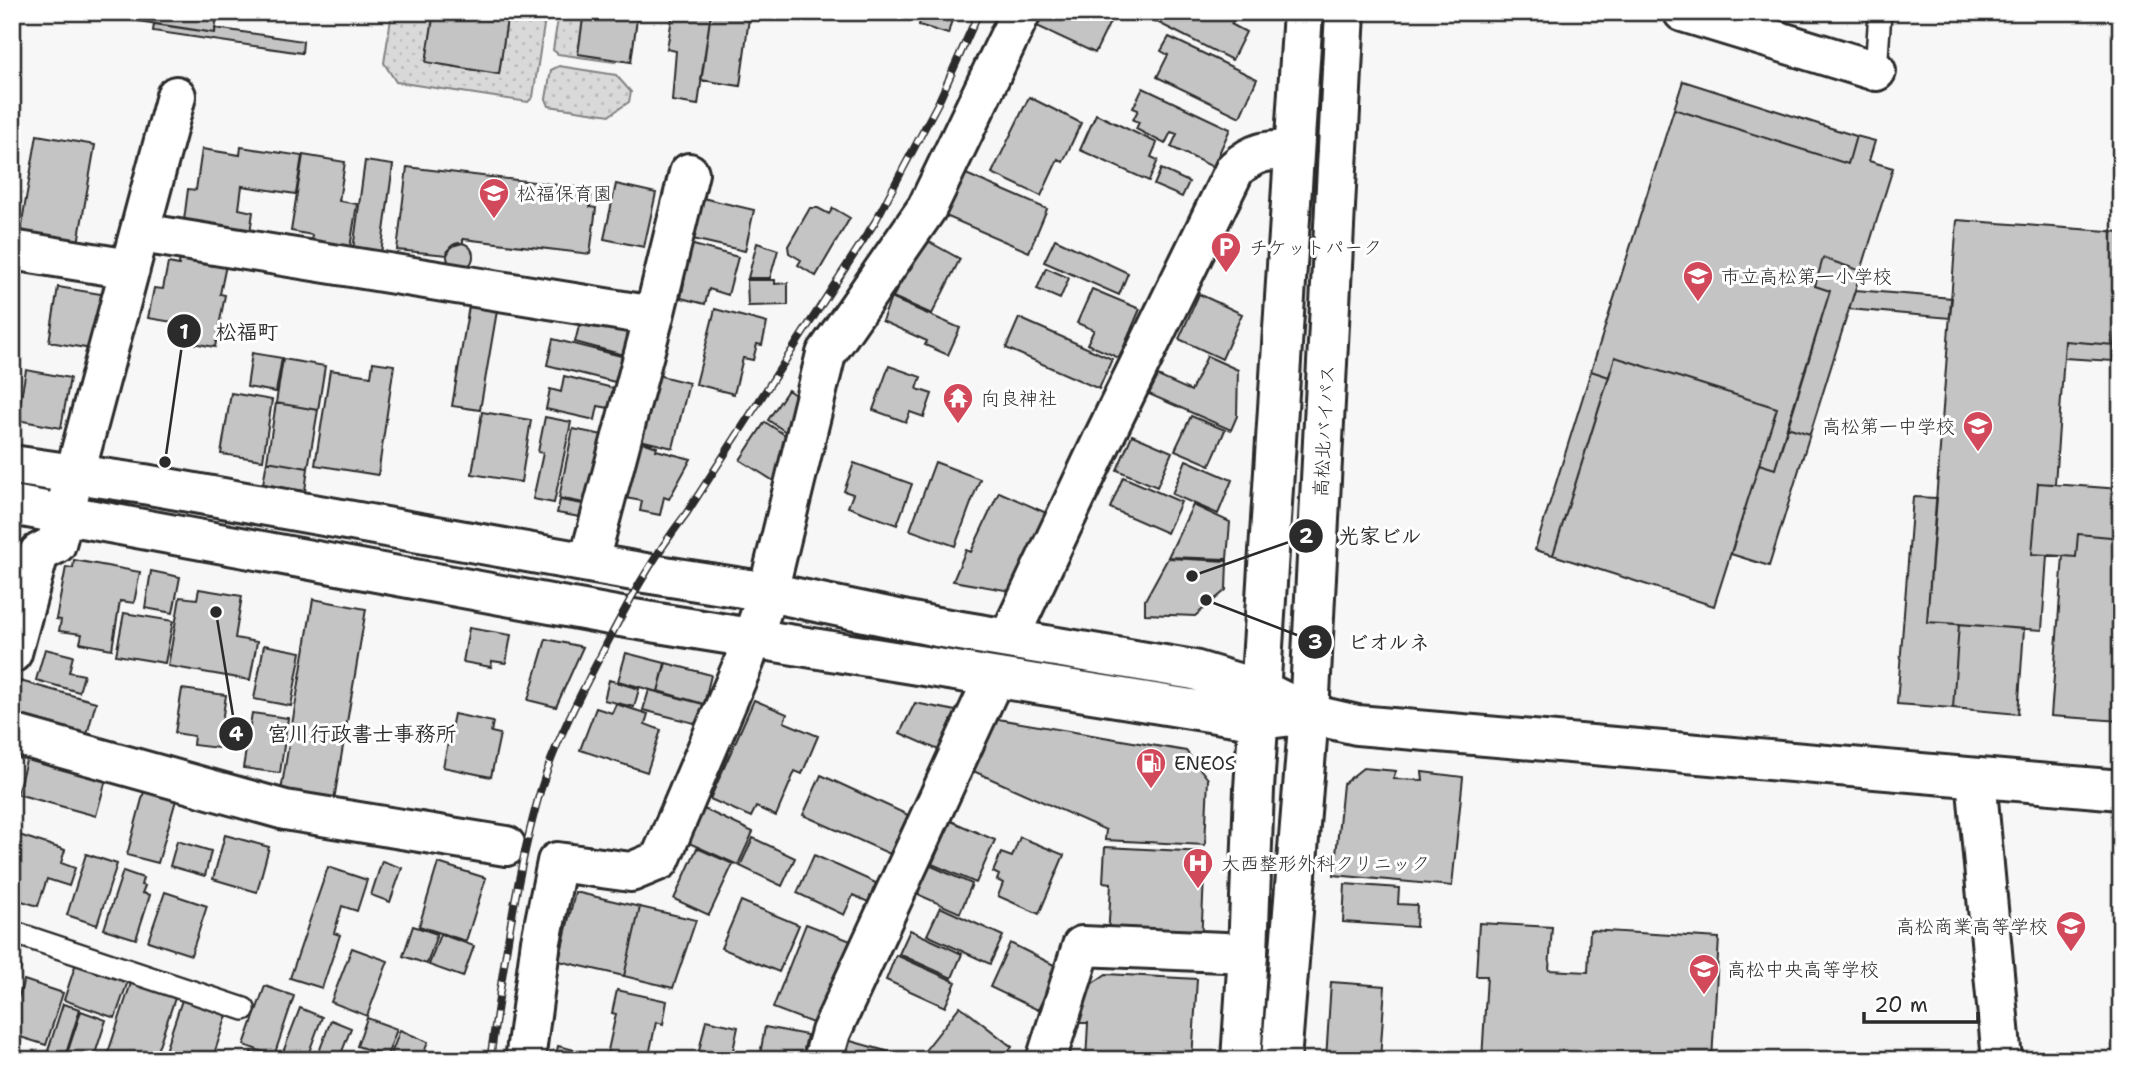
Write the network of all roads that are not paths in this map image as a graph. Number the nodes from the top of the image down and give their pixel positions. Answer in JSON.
{"nodes":[{"id":1,"x":1021,"y":12,"type":"edge"},
{"id":2,"x":1303,"y":12,"type":"edge"},
{"id":3,"x":1345,"y":12,"type":"edge"},
{"id":4,"x":1683,"y":12,"type":"edge"},
{"id":5,"x":1880,"y":12,"type":"edge"},
{"id":6,"x":1876,"y":71,"type":"joint"},
{"id":7,"x":176,"y":96,"type":"dead end"},
{"id":8,"x":1294,"y":150,"type":"junction"},
{"id":9,"x":689,"y":173,"type":"dead end"},
{"id":10,"x":141,"y":233,"type":"junction"},
{"id":11,"x":12,"y":250,"type":"edge"},
{"id":12,"x":130,"y":269,"type":"junction"},
{"id":13,"x":654,"y":316,"type":"junction"},
{"id":14,"x":12,"y":465,"type":"edge"},
{"id":15,"x":74,"y":474,"type":"junction"},
{"id":16,"x":12,"y":505,"type":"edge"},
{"id":17,"x":63,"y":515,"type":"junction"},
{"id":18,"x":589,"y":561,"type":"junction"},
{"id":19,"x":768,"y":592,"type":"junction"},
{"id":20,"x":751,"y":636,"type":"junction"},
{"id":21,"x":1009,"y":638,"type":"junction"},
{"id":22,"x":12,"y":653,"type":"edge"},
{"id":23,"x":993,"y":678,"type":"junction"},
{"id":24,"x":1260,"y":705,"type":"junction"},
{"id":25,"x":1308,"y":714,"type":"junction"},
{"id":26,"x":12,"y":734,"type":"edge"},
{"id":27,"x":1976,"y":778,"type":"junction"},
{"id":28,"x":2121,"y":790,"type":"edge"},
{"id":29,"x":506,"y":846,"type":"dead end"},
{"id":30,"x":12,"y":932,"type":"edge"},
{"id":31,"x":1248,"y":953,"type":"junction"},
{"id":32,"x":244,"y":1009,"type":"dead end"},
{"id":33,"x":524,"y":1060,"type":"edge"},
{"id":34,"x":823,"y":1060,"type":"edge"},
{"id":35,"x":1046,"y":1060,"type":"edge"},
{"id":36,"x":1241,"y":1060,"type":"edge"},
{"id":37,"x":1281,"y":1060,"type":"edge"},
{"id":38,"x":2002,"y":1060,"type":"edge"}],
"edges":[{"from":1,"to":19,"type":"main road"},
{"from":2,"to":8,"type":"main road"},
{"from":3,"to":25,"type":"main road","name":"高松北バイパス"},
{"from":4,"to":6,"type":"main road"},
{"from":5,"to":6,"type":"lane"},
{"from":7,"to":10,"type":"main road"},
{"from":8,"to":21,"type":"main road"},
{"from":8,"to":24,"type":"main road"},
{"from":9,"to":13,"type":"main road"},
{"from":10,"to":12,"type":"main road"},
{"from":10,"to":13,"type":"main road"},
{"from":11,"to":12,"type":"main road"},
{"from":12,"to":15,"type":"main road"},
{"from":13,"to":18,"type":"main road"},
{"from":14,"to":15,"type":"main road"},
{"from":15,"to":17,"type":"main road"},
{"from":15,"to":18,"type":"main road"},
{"from":16,"to":17,"type":"main road"},
{"from":17,"to":20,"type":"main road"},
{"from":17,"to":22,"type":"main road"},
{"from":18,"to":19,"type":"main road"},
{"from":19,"to":20,"type":"main road"},
{"from":19,"to":21,"type":"main road"},
{"from":20,"to":23,"type":"main road"},
{"from":20,"to":33,"type":"main road"},
{"from":21,"to":24,"type":"main road"},
{"from":23,"to":24,"type":"main road"},
{"from":23,"to":34,"type":"main road"},
{"from":24,"to":25,"type":"main road"},
{"from":24,"to":31,"type":"main road"},
{"from":25,"to":27,"type":"main road"},
{"from":25,"to":37,"type":"main road","name":"高松北バイパス"},
{"from":26,"to":29,"type":"main road"},
{"from":27,"to":28,"type":"main road"},
{"from":27,"to":38,"type":"main road"},
{"from":30,"to":32,"type":"lane"},
{"from":31,"to":35,"type":"main road"},
{"from":31,"to":36,"type":"main road"}]}
